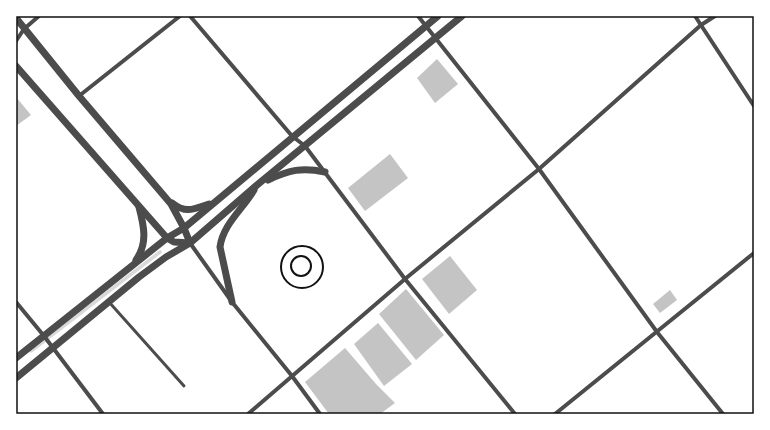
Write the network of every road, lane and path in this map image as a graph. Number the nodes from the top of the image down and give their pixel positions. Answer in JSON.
{"nodes":[{"id":1,"x":39,"y":16,"type":"edge"},
{"id":2,"x":180,"y":16,"type":"edge"},
{"id":3,"x":190,"y":16,"type":"edge"},
{"id":4,"x":418,"y":16,"type":"edge"},
{"id":5,"x":438,"y":16,"type":"edge"},
{"id":6,"x":462,"y":16,"type":"edge"},
{"id":7,"x":695,"y":16,"type":"edge"},
{"id":8,"x":715,"y":16,"type":"edge"},
{"id":9,"x":16,"y":18,"type":"edge"},
{"id":10,"x":701,"y":25,"type":"junction"},
{"id":11,"x":426,"y":26,"type":"junction"},
{"id":12,"x":24,"y":29,"type":"junction"},
{"id":13,"x":436,"y":38,"type":"junction"},
{"id":14,"x":16,"y":41,"type":"edge"},
{"id":15,"x":16,"y":66,"type":"edge"},
{"id":16,"x":79,"y":96,"type":"junction"},
{"id":17,"x":754,"y":106,"type":"edge"},
{"id":18,"x":292,"y":136,"type":"junction"},
{"id":19,"x":305,"y":146,"type":"junction"},
{"id":20,"x":539,"y":169,"type":"junction"},
{"id":21,"x":325,"y":172,"type":"junction"},
{"id":22,"x":258,"y":185,"type":"junction"},
{"id":23,"x":167,"y":199,"type":"junction"},
{"id":24,"x":214,"y":202,"type":"junction"},
{"id":25,"x":139,"y":205,"type":"junction"},
{"id":26,"x":184,"y":228,"type":"junction"},
{"id":27,"x":167,"y":238,"type":"junction"},
{"id":28,"x":190,"y":243,"type":"junction"},
{"id":29,"x":754,"y":253,"type":"edge"},
{"id":30,"x":283,"y":256,"type":"joint"},
{"id":31,"x":133,"y":265,"type":"junction"},
{"id":32,"x":291,"y":267,"type":"joint"},
{"id":33,"x":405,"y":279,"type":"junction"},
{"id":34,"x":16,"y":302,"type":"edge"},
{"id":35,"x":109,"y":302,"type":"junction"},
{"id":36,"x":232,"y":302,"type":"junction"},
{"id":37,"x":657,"y":332,"type":"junction"},
{"id":38,"x":44,"y":336,"type":"junction"},
{"id":39,"x":53,"y":348,"type":"junction"},
{"id":40,"x":16,"y":358,"type":"edge"},
{"id":41,"x":292,"y":376,"type":"junction"},
{"id":42,"x":16,"y":378,"type":"edge"},
{"id":43,"x":184,"y":386,"type":"dead end"},
{"id":44,"x":103,"y":414,"type":"edge"},
{"id":45,"x":248,"y":414,"type":"edge"},
{"id":46,"x":320,"y":414,"type":"edge"},
{"id":47,"x":515,"y":414,"type":"edge"},
{"id":48,"x":555,"y":414,"type":"edge"},
{"id":49,"x":723,"y":414,"type":"edge"}],
"edges":[{"from":1,"to":12,"type":"street"},
{"from":2,"to":16,"type":"street"},
{"from":3,"to":18,"type":"street"},
{"from":4,"to":11,"type":"street"},
{"from":5,"to":11,"type":"street"},
{"from":6,"to":13,"type":"street"},
{"from":7,"to":10,"type":"street"},
{"from":8,"to":10,"type":"street"},
{"from":9,"to":12,"type":"street"},
{"from":10,"to":17,"type":"street"},
{"from":10,"to":20,"type":"street"},
{"from":11,"to":13,"type":"street"},
{"from":11,"to":18,"type":"street"},
{"from":12,"to":14,"type":"street"},
{"from":12,"to":16,"type":"street"},
{"from":13,"to":19,"type":"street"},
{"from":13,"to":20,"type":"street"},
{"from":15,"to":25,"type":"street"},
{"from":16,"to":23,"type":"street"},
{"from":18,"to":19,"type":"street"},
{"from":18,"to":24,"type":"street"},
{"from":19,"to":21,"type":"street"},
{"from":19,"to":22,"type":"street"},
{"from":20,"to":33,"type":"street"},
{"from":20,"to":37,"type":"street"},
{"from":21,"to":22,"type":"street"},
{"from":21,"to":33,"type":"street"},
{"from":22,"to":28,"type":"street"},
{"from":22,"to":36,"type":"street"},
{"from":23,"to":24,"type":"street"},
{"from":23,"to":26,"type":"street"},
{"from":24,"to":26,"type":"street"},
{"from":25,"to":27,"type":"street"},
{"from":25,"to":31,"type":"street"},
{"from":26,"to":27,"type":"street"},
{"from":26,"to":28,"type":"street"},
{"from":27,"to":28,"type":"street"},
{"from":27,"to":31,"type":"street"},
{"from":28,"to":35,"type":"street"},
{"from":28,"to":36,"type":"street"},
{"from":29,"to":37,"type":"street"},
{"from":30,"to":30,"type":"path"},
{"from":31,"to":38,"type":"street"},
{"from":32,"to":32,"type":"path"},
{"from":33,"to":41,"type":"street"},
{"from":33,"to":47,"type":"street"},
{"from":34,"to":38,"type":"street"},
{"from":35,"to":39,"type":"street"},
{"from":35,"to":43,"type":"lane"},
{"from":36,"to":41,"type":"street"},
{"from":37,"to":48,"type":"street"},
{"from":37,"to":49,"type":"street"},
{"from":38,"to":39,"type":"street"},
{"from":38,"to":40,"type":"street"},
{"from":39,"to":42,"type":"street"},
{"from":39,"to":44,"type":"street"},
{"from":41,"to":45,"type":"street"},
{"from":41,"to":46,"type":"street"}]}
